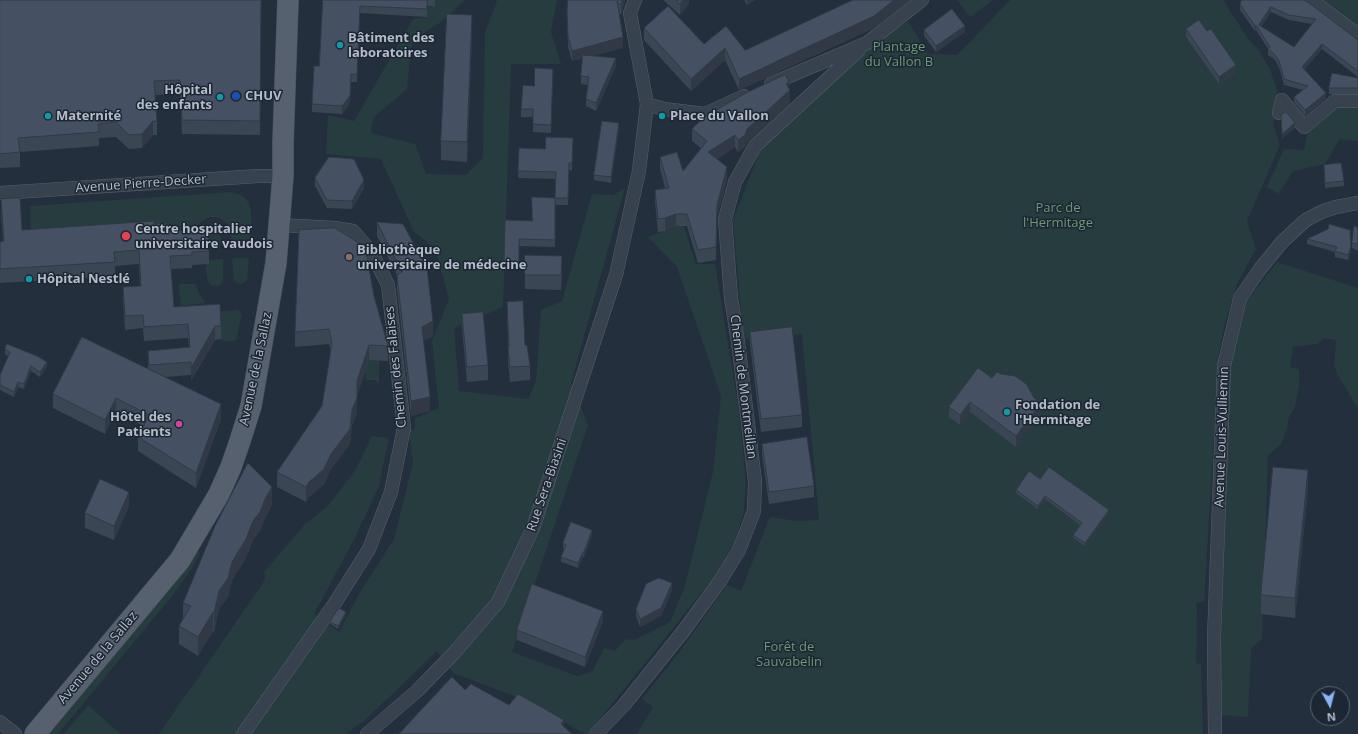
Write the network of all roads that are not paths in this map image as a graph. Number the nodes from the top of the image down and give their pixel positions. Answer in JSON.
{"nodes":[{"id":1,"x":288,"y":0,"type":"edge"},
{"id":2,"x":635,"y":0,"type":"edge"},
{"id":3,"x":922,"y":0,"type":"edge"},
{"id":4,"x":1311,"y":0,"type":"edge"},
{"id":5,"x":1358,"y":35,"type":"edge"},
{"id":6,"x":867,"y":43,"type":"junction"},
{"id":7,"x":1358,"y":101,"type":"edge"},
{"id":8,"x":646,"y":104,"type":"junction"},
{"id":9,"x":1279,"y":113,"type":"dead end"},
{"id":10,"x":283,"y":176,"type":"junction"},
{"id":11,"x":0,"y":193,"type":"edge"},
{"id":12,"x":1358,"y":203,"type":"edge"},
{"id":13,"x":280,"y":225,"type":"junction"},
{"id":14,"x":0,"y":722,"type":"edge"},
{"id":15,"x":15,"y":734,"type":"edge"},
{"id":16,"x":35,"y":734,"type":"edge"},
{"id":17,"x":243,"y":734,"type":"edge"},
{"id":18,"x":367,"y":734,"type":"edge"},
{"id":19,"x":596,"y":734,"type":"edge"},
{"id":20,"x":1215,"y":734,"type":"edge"}],
"edges":[{"from":1,"to":10,"type":"main road","name":"Avenue de la Sallaz"},
{"from":2,"to":8,"type":"street"},
{"from":3,"to":6,"type":"street"},
{"from":4,"to":5,"type":"street"},
{"from":6,"to":8,"type":"street"},
{"from":6,"to":19,"type":"street","name":"Chemin de Montmeillan"},
{"from":7,"to":9,"type":"street"},
{"from":8,"to":18,"type":"street","name":"Rue Sera-Biasini"},
{"from":10,"to":11,"type":"street","name":"Avenue Pierre-Decker"},
{"from":10,"to":13,"type":"main road","name":"Avenue de la Sallaz"},
{"from":12,"to":20,"type":"street","name":"Avenue Louis-Vulliemin"},
{"from":13,"to":16,"type":"main road","name":"Avenue de la Sallaz"},
{"from":13,"to":17,"type":"street","name":"Chemin des Falaises"},
{"from":14,"to":15,"type":"street"}]}
